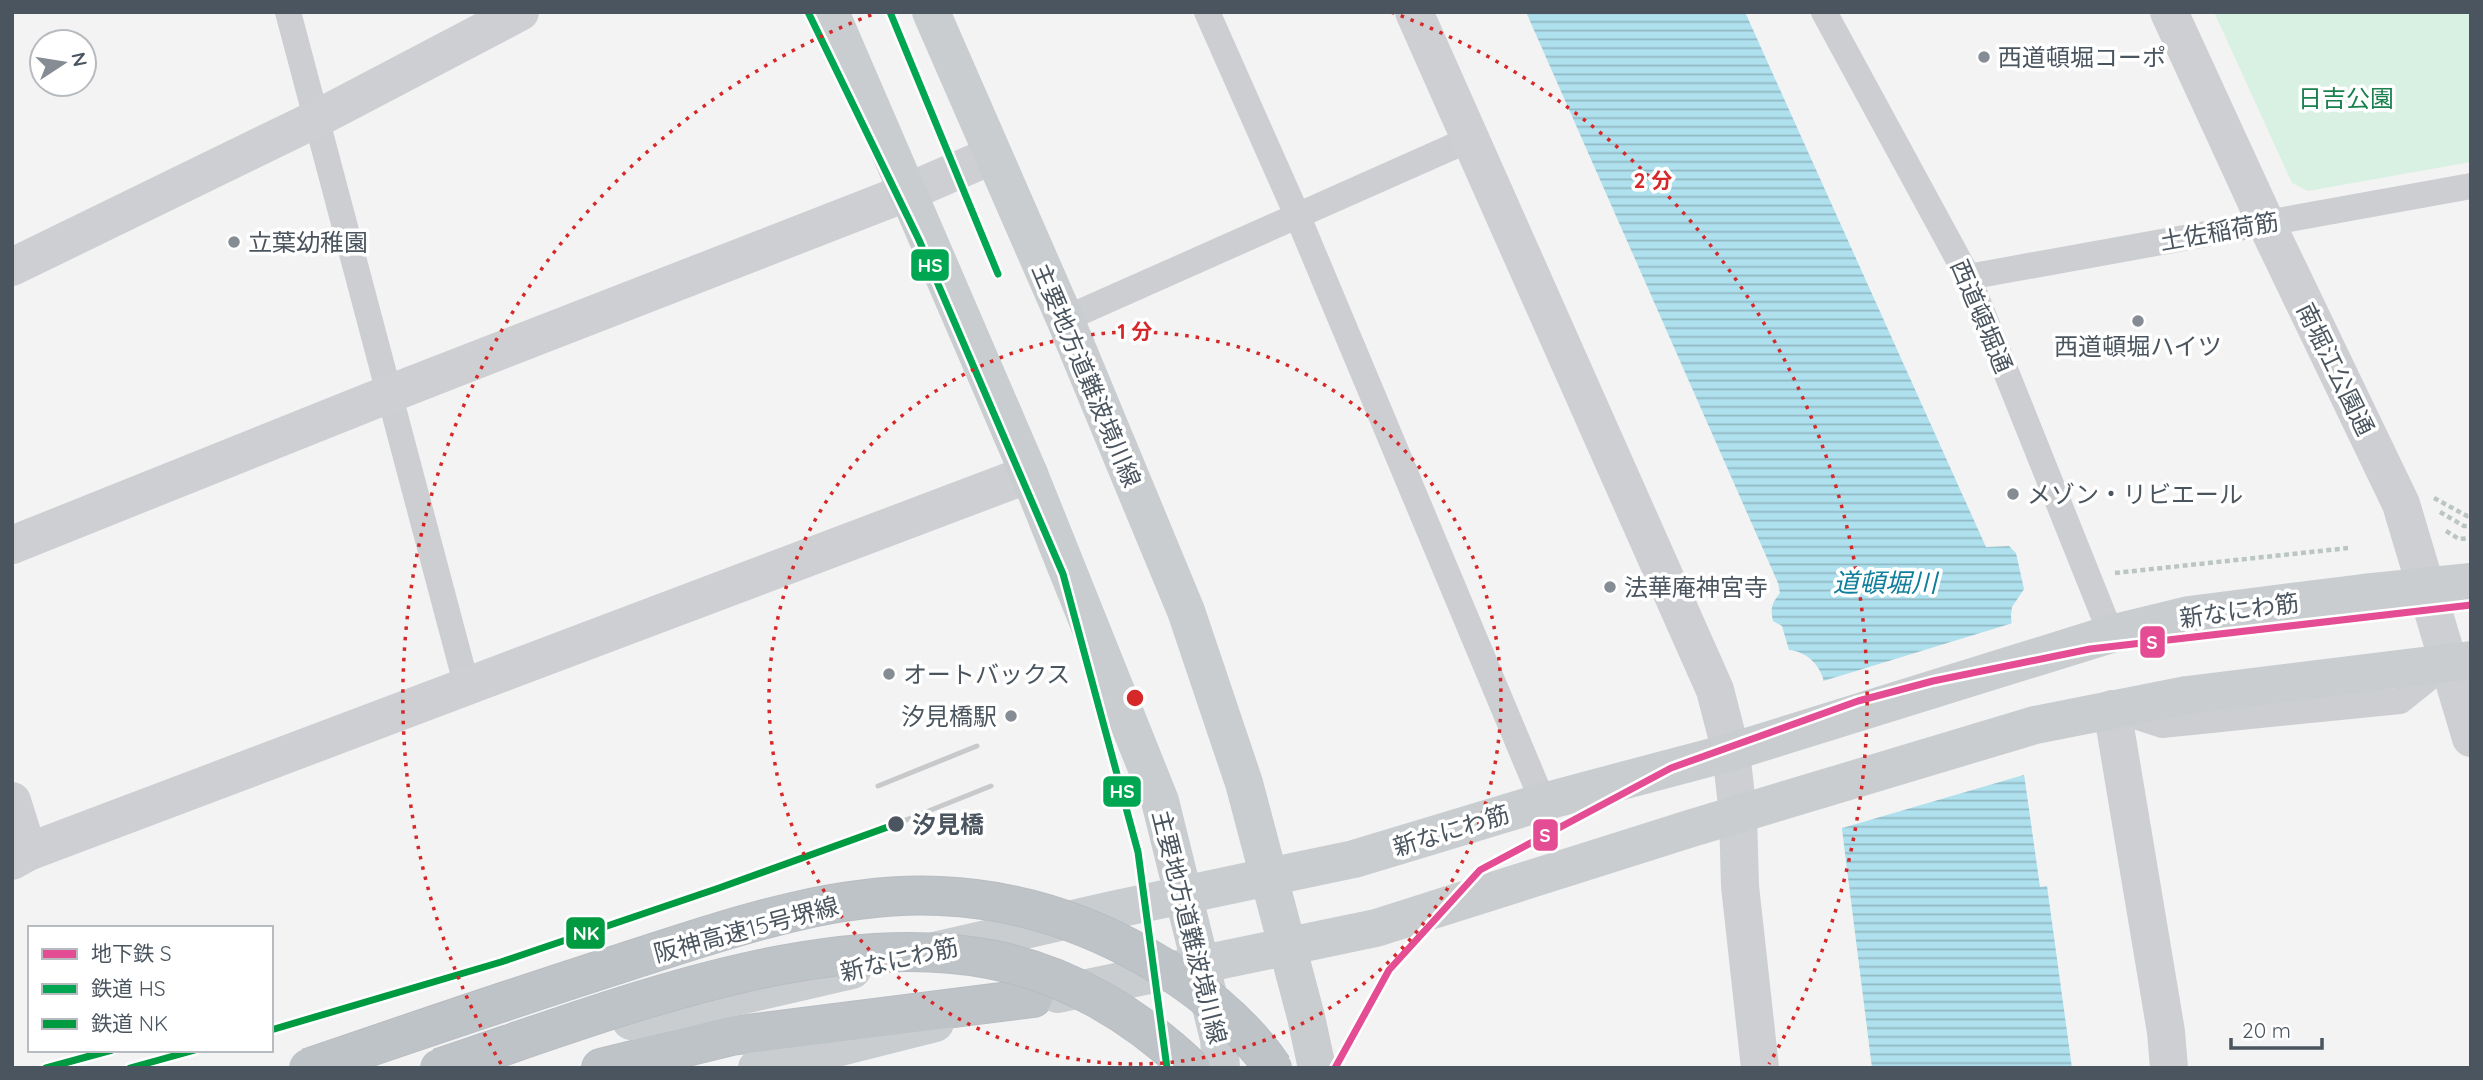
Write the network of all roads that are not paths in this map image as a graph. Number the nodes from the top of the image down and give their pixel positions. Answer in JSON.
{"nodes":[{"id":1,"x":288,"y":12,"type":"edge"},
{"id":2,"x":520,"y":12,"type":"edge"},
{"id":3,"x":830,"y":12,"type":"edge"},
{"id":4,"x":931,"y":12,"type":"edge"},
{"id":5,"x":1207,"y":12,"type":"edge"},
{"id":6,"x":1414,"y":12,"type":"edge"},
{"id":7,"x":1824,"y":12,"type":"edge"},
{"id":8,"x":2169,"y":12,"type":"edge"},
{"id":9,"x":318,"y":118,"type":"junction"},
{"id":10,"x":1470,"y":139,"type":"junction"},
{"id":11,"x":993,"y":155,"type":"junction"},
{"id":12,"x":2471,"y":186,"type":"edge"},
{"id":13,"x":908,"y":192,"type":"junction"},
{"id":14,"x":1298,"y":217,"type":"junction"},
{"id":15,"x":2266,"y":223,"type":"junction"},
{"id":16,"x":12,"y":267,"type":"edge"},
{"id":17,"x":1968,"y":277,"type":"junction"},
{"id":18,"x":1065,"y":318,"type":"junction"},
{"id":19,"x":389,"y":394,"type":"junction"},
{"id":20,"x":1029,"y":474,"type":"junction"},
{"id":21,"x":12,"y":545,"type":"edge"},
{"id":22,"x":2471,"y":582,"type":"edge"},
{"id":23,"x":2425,"y":587,"type":"junction"},
{"id":24,"x":2110,"y":634,"type":"junction"},
{"id":25,"x":2459,"y":662,"type":"edge"},
{"id":26,"x":467,"y":687,"type":"junction"},
{"id":27,"x":2112,"y":709,"type":"junction"},
{"id":28,"x":2471,"y":738,"type":"edge"},
{"id":29,"x":1731,"y":752,"type":"junction"},
{"id":30,"x":12,"y":801,"type":"edge"},
{"id":31,"x":1543,"y":802,"type":"junction"},
{"id":32,"x":1738,"y":814,"type":"junction"},
{"id":33,"x":20,"y":856,"type":"edge"},
{"id":34,"x":1269,"y":878,"type":"junction"},
{"id":35,"x":1185,"y":895,"type":"junction"},
{"id":36,"x":1288,"y":947,"type":"junction"},
{"id":37,"x":1202,"y":965,"type":"junction"},
{"id":38,"x":1033,"y":998,"type":"junction"},
{"id":39,"x":777,"y":1065,"type":"edge"},
{"id":40,"x":308,"y":1068,"type":"edge"},
{"id":41,"x":425,"y":1068,"type":"edge"},
{"id":42,"x":439,"y":1068,"type":"edge"},
{"id":43,"x":601,"y":1068,"type":"edge"},
{"id":44,"x":1191,"y":1068,"type":"edge"},
{"id":45,"x":1221,"y":1068,"type":"edge"},
{"id":46,"x":1273,"y":1068,"type":"edge"},
{"id":47,"x":1317,"y":1068,"type":"edge"},
{"id":48,"x":1760,"y":1068,"type":"edge"},
{"id":49,"x":2169,"y":1068,"type":"edge"}],
"edges":[{"from":1,"to":9,"type":"street"},
{"from":2,"to":9,"type":"street"},
{"from":3,"to":13,"type":"main road","name":"主要地方道難波境川線"},
{"from":4,"to":11,"type":"main road","name":"主要地方道難波境川線"},
{"from":5,"to":14,"type":"street"},
{"from":6,"to":10,"type":"street"},
{"from":7,"to":17,"type":"street","name":"西道頓堀通"},
{"from":8,"to":15,"type":"street","name":"南堀江公園通"},
{"from":9,"to":16,"type":"street"},
{"from":9,"to":19,"type":"street"},
{"from":10,"to":14,"type":"street"},
{"from":10,"to":29,"type":"street"},
{"from":11,"to":13,"type":"street"},
{"from":11,"to":18,"type":"main road","name":"主要地方道難波境川線"},
{"from":12,"to":15,"type":"street","name":"土佐稲荷筋"},
{"from":13,"to":19,"type":"street"},
{"from":13,"to":20,"type":"main road","name":"主要地方道難波境川線"},
{"from":14,"to":18,"type":"street"},
{"from":14,"to":31,"type":"street"},
{"from":15,"to":17,"type":"street","name":"土佐稲荷筋"},
{"from":15,"to":23,"type":"street","name":"南堀江公園通"},
{"from":17,"to":24,"type":"street","name":"西道頓堀通"},
{"from":18,"to":34,"type":"main road","name":"主要地方道難波境川線"},
{"from":19,"to":21,"type":"street"},
{"from":19,"to":26,"type":"street"},
{"from":20,"to":26,"type":"street"},
{"from":20,"to":35,"type":"main road","name":"主要地方道難波境川線"},
{"from":22,"to":23,"type":"main road","name":"新なにわ筋"},
{"from":23,"to":24,"type":"main road","name":"新なにわ筋"},
{"from":23,"to":25,"type":"street","name":"南堀江公園通"},
{"from":24,"to":29,"type":"main road","name":"新なにわ筋"},
{"from":25,"to":27,"type":"main road"},
{"from":25,"to":28,"type":"street","name":"南堀江公園通"},
{"from":26,"to":33,"type":"street"},
{"from":27,"to":32,"type":"main road"},
{"from":27,"to":49,"type":"street"},
{"from":29,"to":31,"type":"main road","name":"新なにわ筋"},
{"from":29,"to":32,"type":"street"},
{"from":30,"to":33,"type":"street"},
{"from":31,"to":34,"type":"main road","name":"新なにわ筋"},
{"from":32,"to":36,"type":"main road"},
{"from":32,"to":48,"type":"street"},
{"from":34,"to":35,"type":"main road","name":"新なにわ筋"},
{"from":34,"to":36,"type":"main road","name":"主要地方道難波境川線"},
{"from":35,"to":37,"type":"main road","name":"主要地方道難波境川線"},
{"from":35,"to":41,"type":"main road","name":"新なにわ筋"},
{"from":36,"to":37,"type":"main road"},
{"from":36,"to":47,"type":"main road","name":"主要地方道難波境川線"},
{"from":37,"to":38,"type":"main road"},
{"from":37,"to":45,"type":"main road","name":"主要地方道難波境川線"},
{"from":38,"to":39,"type":"main road"},
{"from":38,"to":43,"type":"highway"},
{"from":40,"to":46,"type":"highway","name":"阪神高速15号堺線","bridge":true},
{"from":42,"to":44,"type":"highway","name":"阪神高速15号堺線","bridge":true}]}
